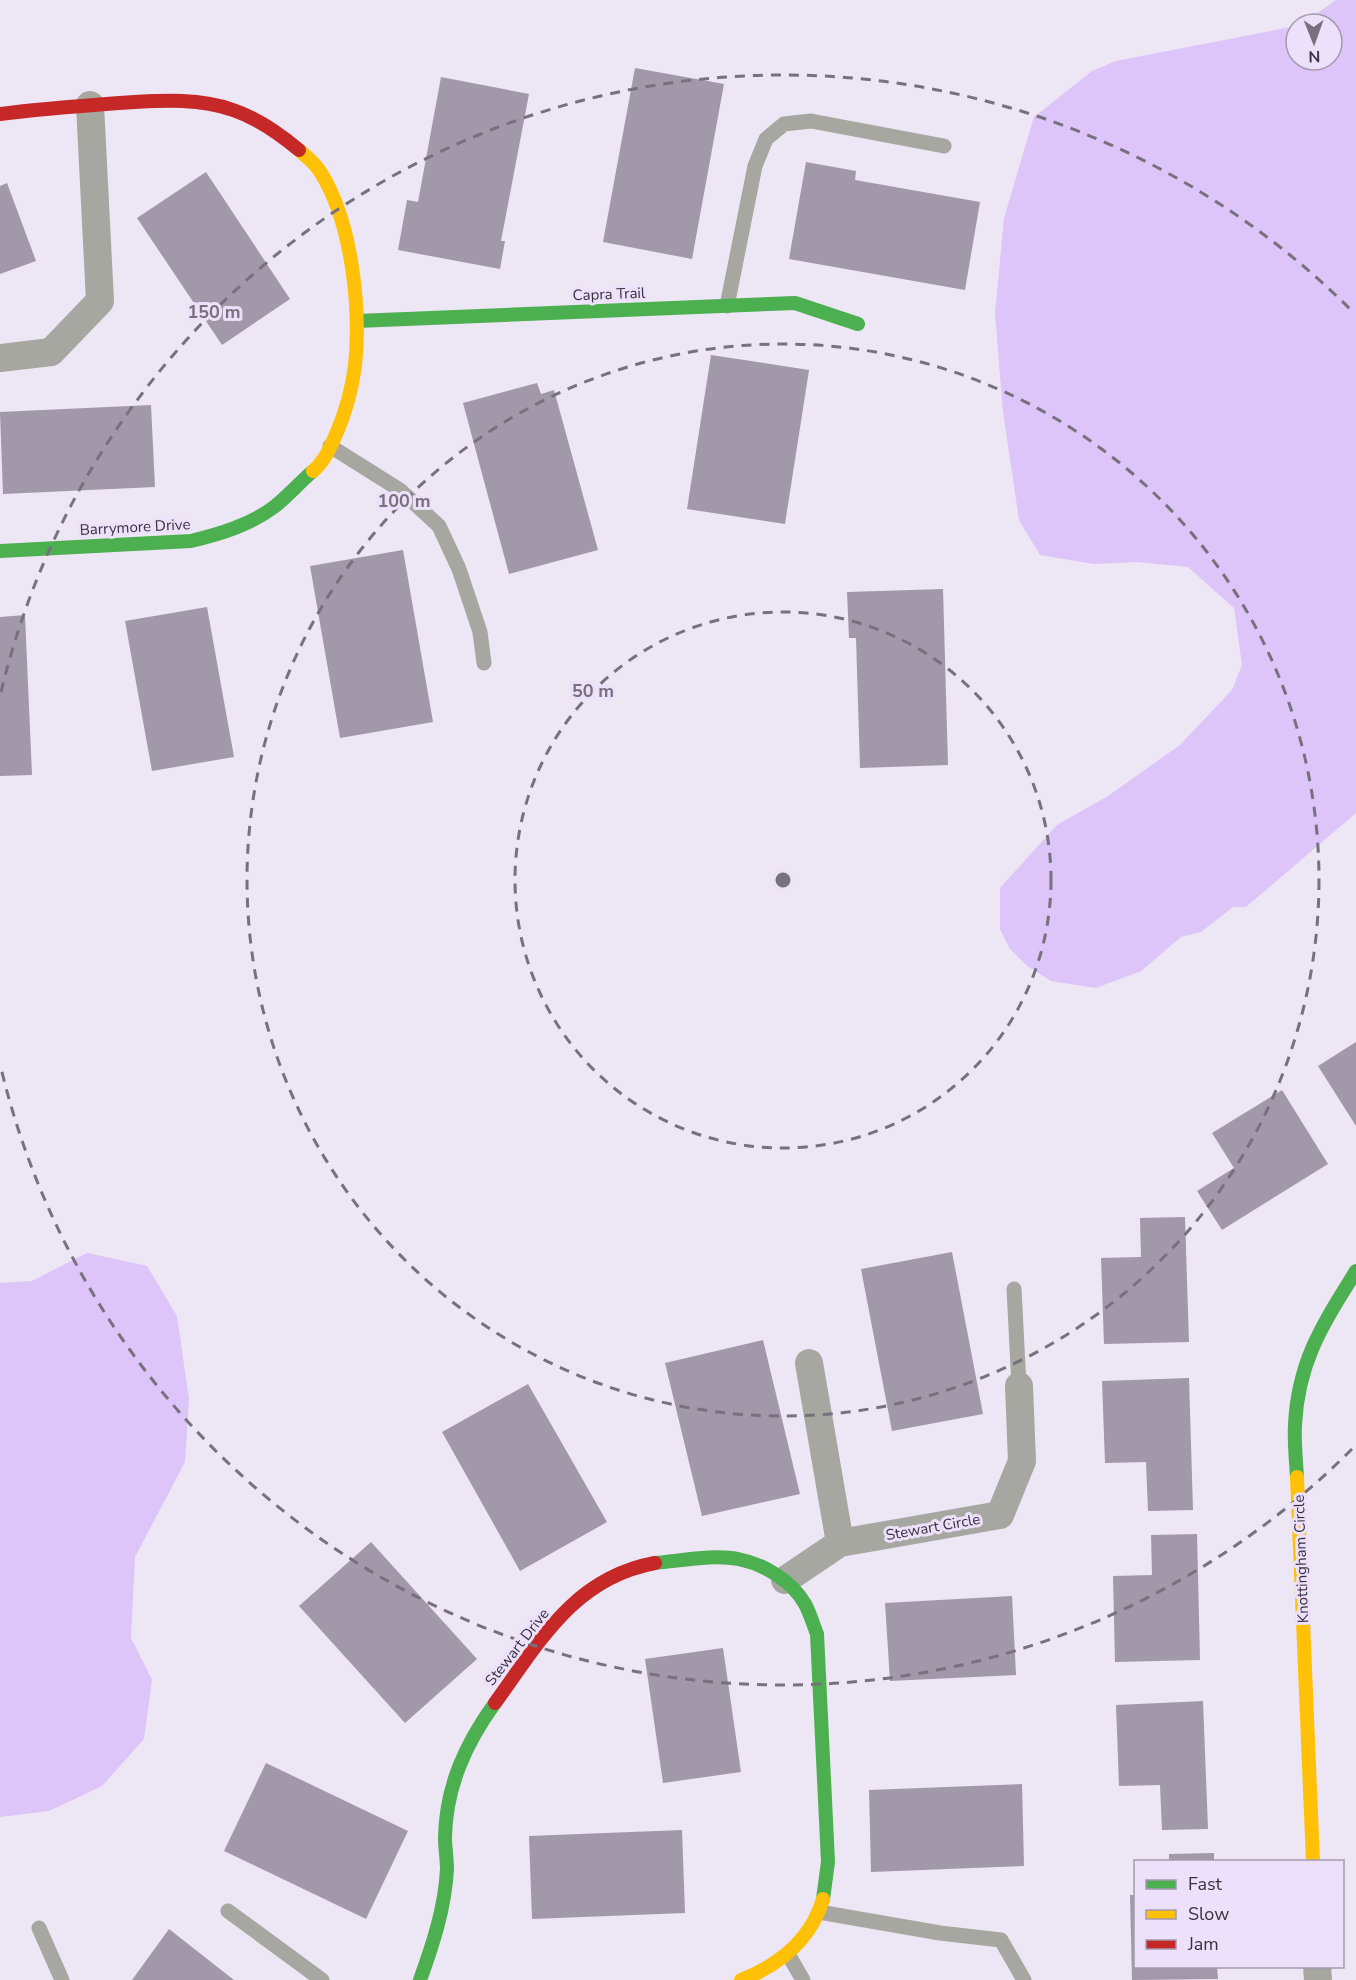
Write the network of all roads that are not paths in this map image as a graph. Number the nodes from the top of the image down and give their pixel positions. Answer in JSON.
{"nodes":[{"id":1,"x":90,"y":105,"type":"junction"},
{"id":2,"x":0,"y":114,"type":"edge"},
{"id":3,"x":944,"y":147,"type":"dead end"},
{"id":4,"x":727,"y":306,"type":"junction"},
{"id":5,"x":357,"y":321,"type":"junction"},
{"id":6,"x":858,"y":324,"type":"dead end"},
{"id":7,"x":0,"y":358,"type":"edge"},
{"id":8,"x":330,"y":446,"type":"junction"},
{"id":9,"x":0,"y":551,"type":"edge"},
{"id":10,"x":484,"y":663,"type":"dead end"},
{"id":11,"x":1356,"y":1271,"type":"edge"},
{"id":12,"x":1014,"y":1289,"type":"dead end"},
{"id":13,"x":809,"y":1363,"type":"dead end"},
{"id":14,"x":1019,"y":1386,"type":"joint"},
{"id":15,"x":840,"y":1543,"type":"junction"},
{"id":16,"x":785,"y":1580,"type":"junction"},
{"id":17,"x":1313,"y":1860,"type":"edge"},
{"id":18,"x":228,"y":1911,"type":"dead end"},
{"id":19,"x":819,"y":1912,"type":"junction"},
{"id":20,"x":39,"y":1928,"type":"dead end"},
{"id":21,"x":788,"y":1954,"type":"junction"},
{"id":22,"x":62,"y":1980,"type":"edge"},
{"id":23,"x":322,"y":1980,"type":"edge"},
{"id":24,"x":420,"y":1980,"type":"edge"},
{"id":25,"x":741,"y":1980,"type":"edge"},
{"id":26,"x":803,"y":1980,"type":"edge"},
{"id":27,"x":1024,"y":1980,"type":"edge"}],
"edges":[{"from":1,"to":2,"type":"street","name":"Barrymore Drive"},
{"from":1,"to":5,"type":"street","name":"Barrymore Drive"},
{"from":1,"to":7,"type":"street"},
{"from":3,"to":4,"type":"lane"},
{"from":4,"to":5,"type":"street","name":"Capra Trail"},
{"from":4,"to":6,"type":"street","name":"Capra Trail"},
{"from":5,"to":8,"type":"street","name":"Barrymore Drive"},
{"from":8,"to":9,"type":"street","name":"Barrymore Drive"},
{"from":8,"to":10,"type":"lane"},
{"from":11,"to":17,"type":"street","name":"Knottingham Circle"},
{"from":12,"to":14,"type":"lane"},
{"from":13,"to":15,"type":"street"},
{"from":14,"to":15,"type":"street","name":"Stewart Circle"},
{"from":15,"to":16,"type":"street","name":"Stewart Circle"},
{"from":16,"to":19,"type":"street","name":"Stewart Drive"},
{"from":16,"to":24,"type":"street","name":"Stewart Drive"},
{"from":18,"to":23,"type":"lane"},
{"from":19,"to":21,"type":"street","name":"Stewart Drive"},
{"from":19,"to":27,"type":"lane"},
{"from":20,"to":22,"type":"lane"},
{"from":21,"to":25,"type":"street","name":"Stewart Drive"},
{"from":21,"to":26,"type":"lane"}]}
